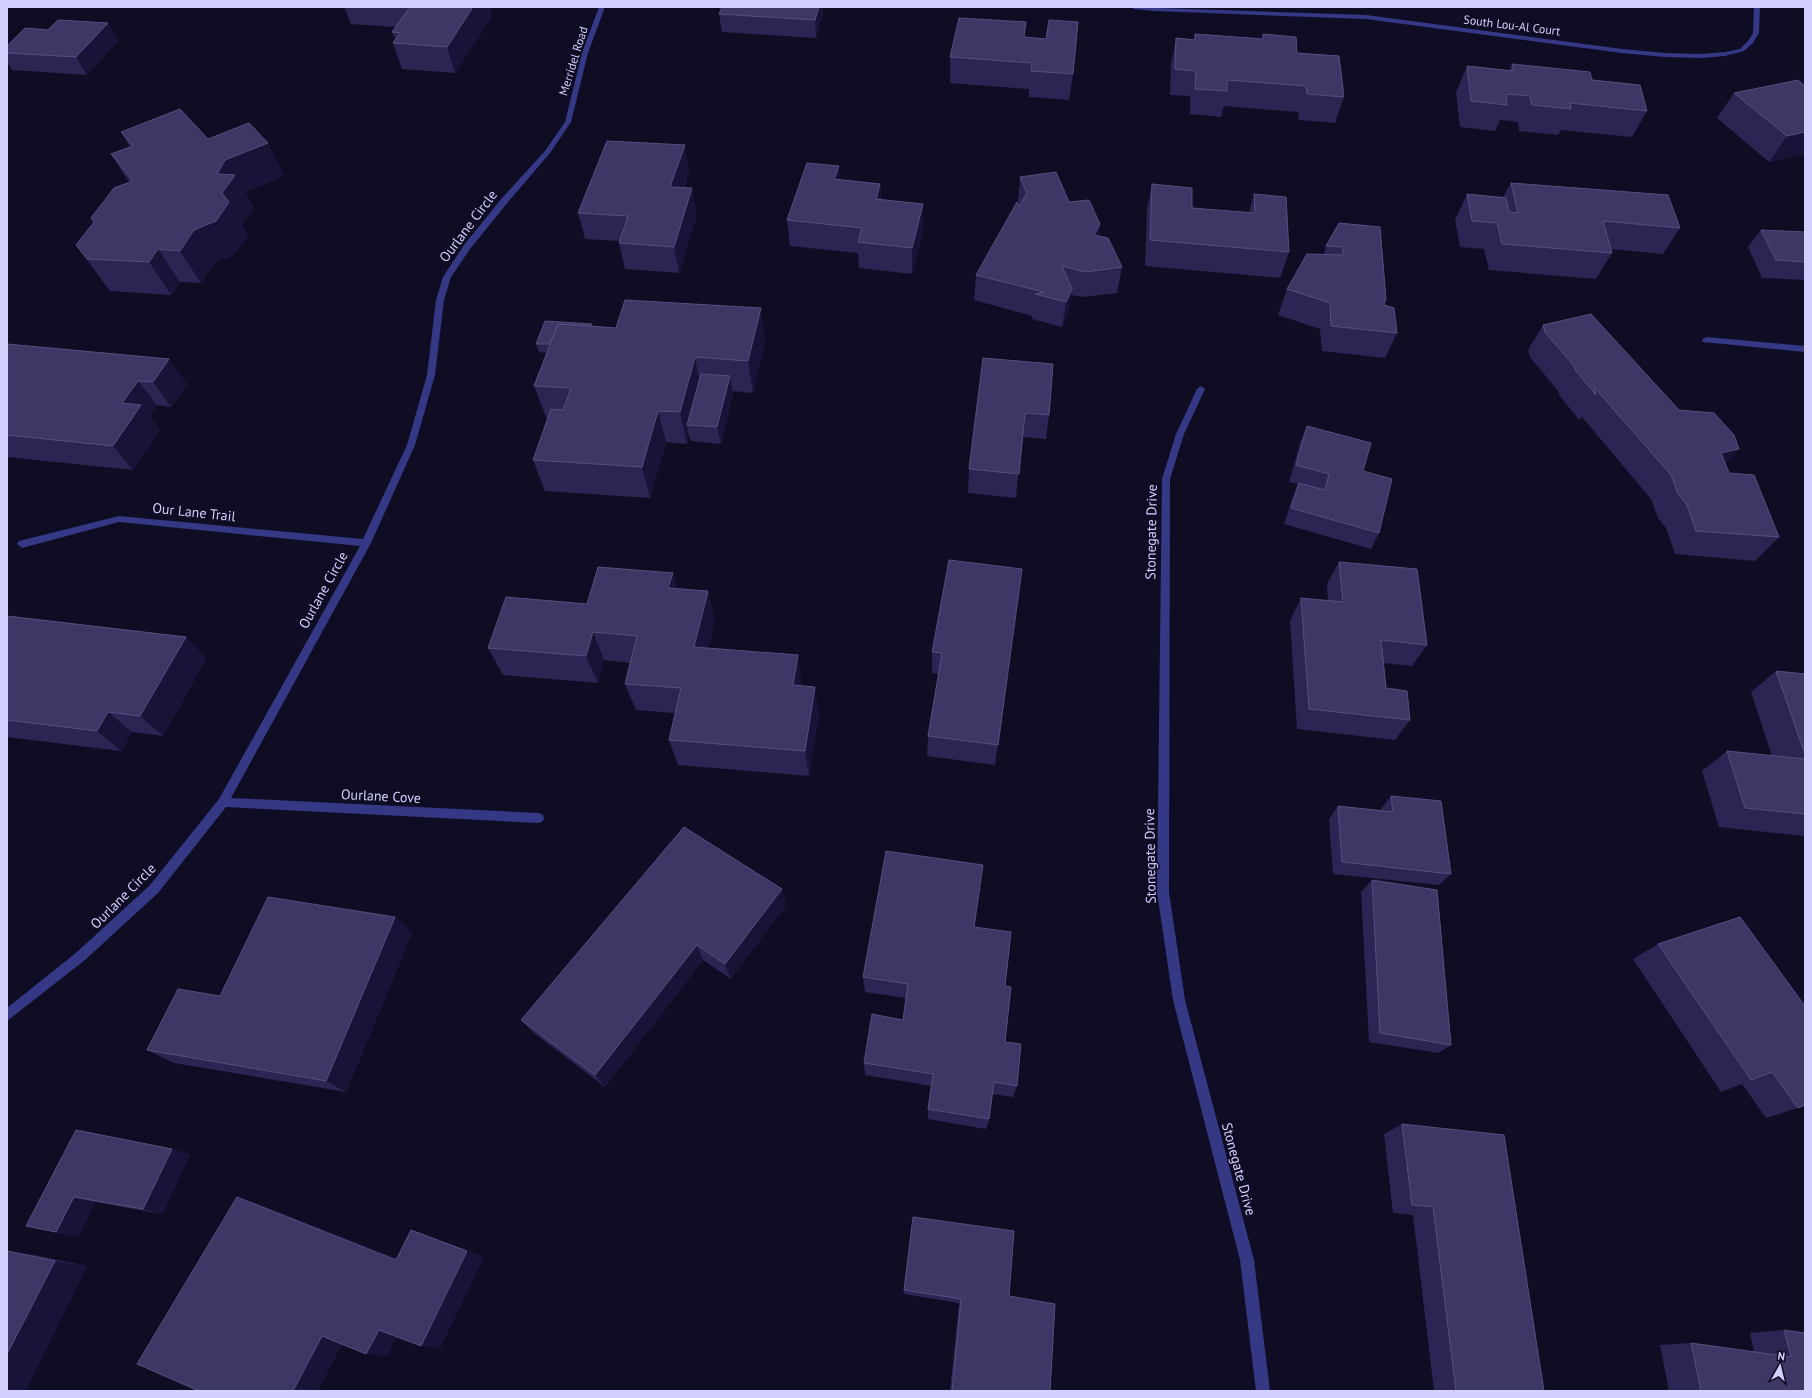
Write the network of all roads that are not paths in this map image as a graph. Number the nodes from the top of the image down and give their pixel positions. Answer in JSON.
{"nodes":[{"id":1,"x":602,"y":7,"type":"edge"},
{"id":2,"x":1134,"y":7,"type":"edge"},
{"id":3,"x":1757,"y":7,"type":"edge"},
{"id":4,"x":568,"y":122,"type":"joint"},
{"id":5,"x":1706,"y":340,"type":"dead end"},
{"id":6,"x":1805,"y":349,"type":"edge"},
{"id":7,"x":1200,"y":389,"type":"dead end"},
{"id":8,"x":366,"y":543,"type":"junction"},
{"id":9,"x":22,"y":544,"type":"dead end"},
{"id":10,"x":223,"y":802,"type":"junction"},
{"id":11,"x":539,"y":818,"type":"dead end"},
{"id":12,"x":7,"y":1015,"type":"edge"},
{"id":13,"x":1263,"y":1391,"type":"edge"}],
"edges":[{"from":1,"to":4,"type":"street","name":"Merridel Road"},
{"from":2,"to":3,"type":"street","name":"South Lou-Al Court"},
{"from":4,"to":8,"type":"street","name":"Ourlane Circle"},
{"from":5,"to":6,"type":"street"},
{"from":7,"to":13,"type":"street","name":"Stonegate Drive"},
{"from":8,"to":9,"type":"street","name":"Our Lane Trail"},
{"from":8,"to":10,"type":"street","name":"Ourlane Circle"},
{"from":10,"to":11,"type":"street","name":"Ourlane Cove"},
{"from":10,"to":12,"type":"street","name":"Ourlane Circle"}]}
